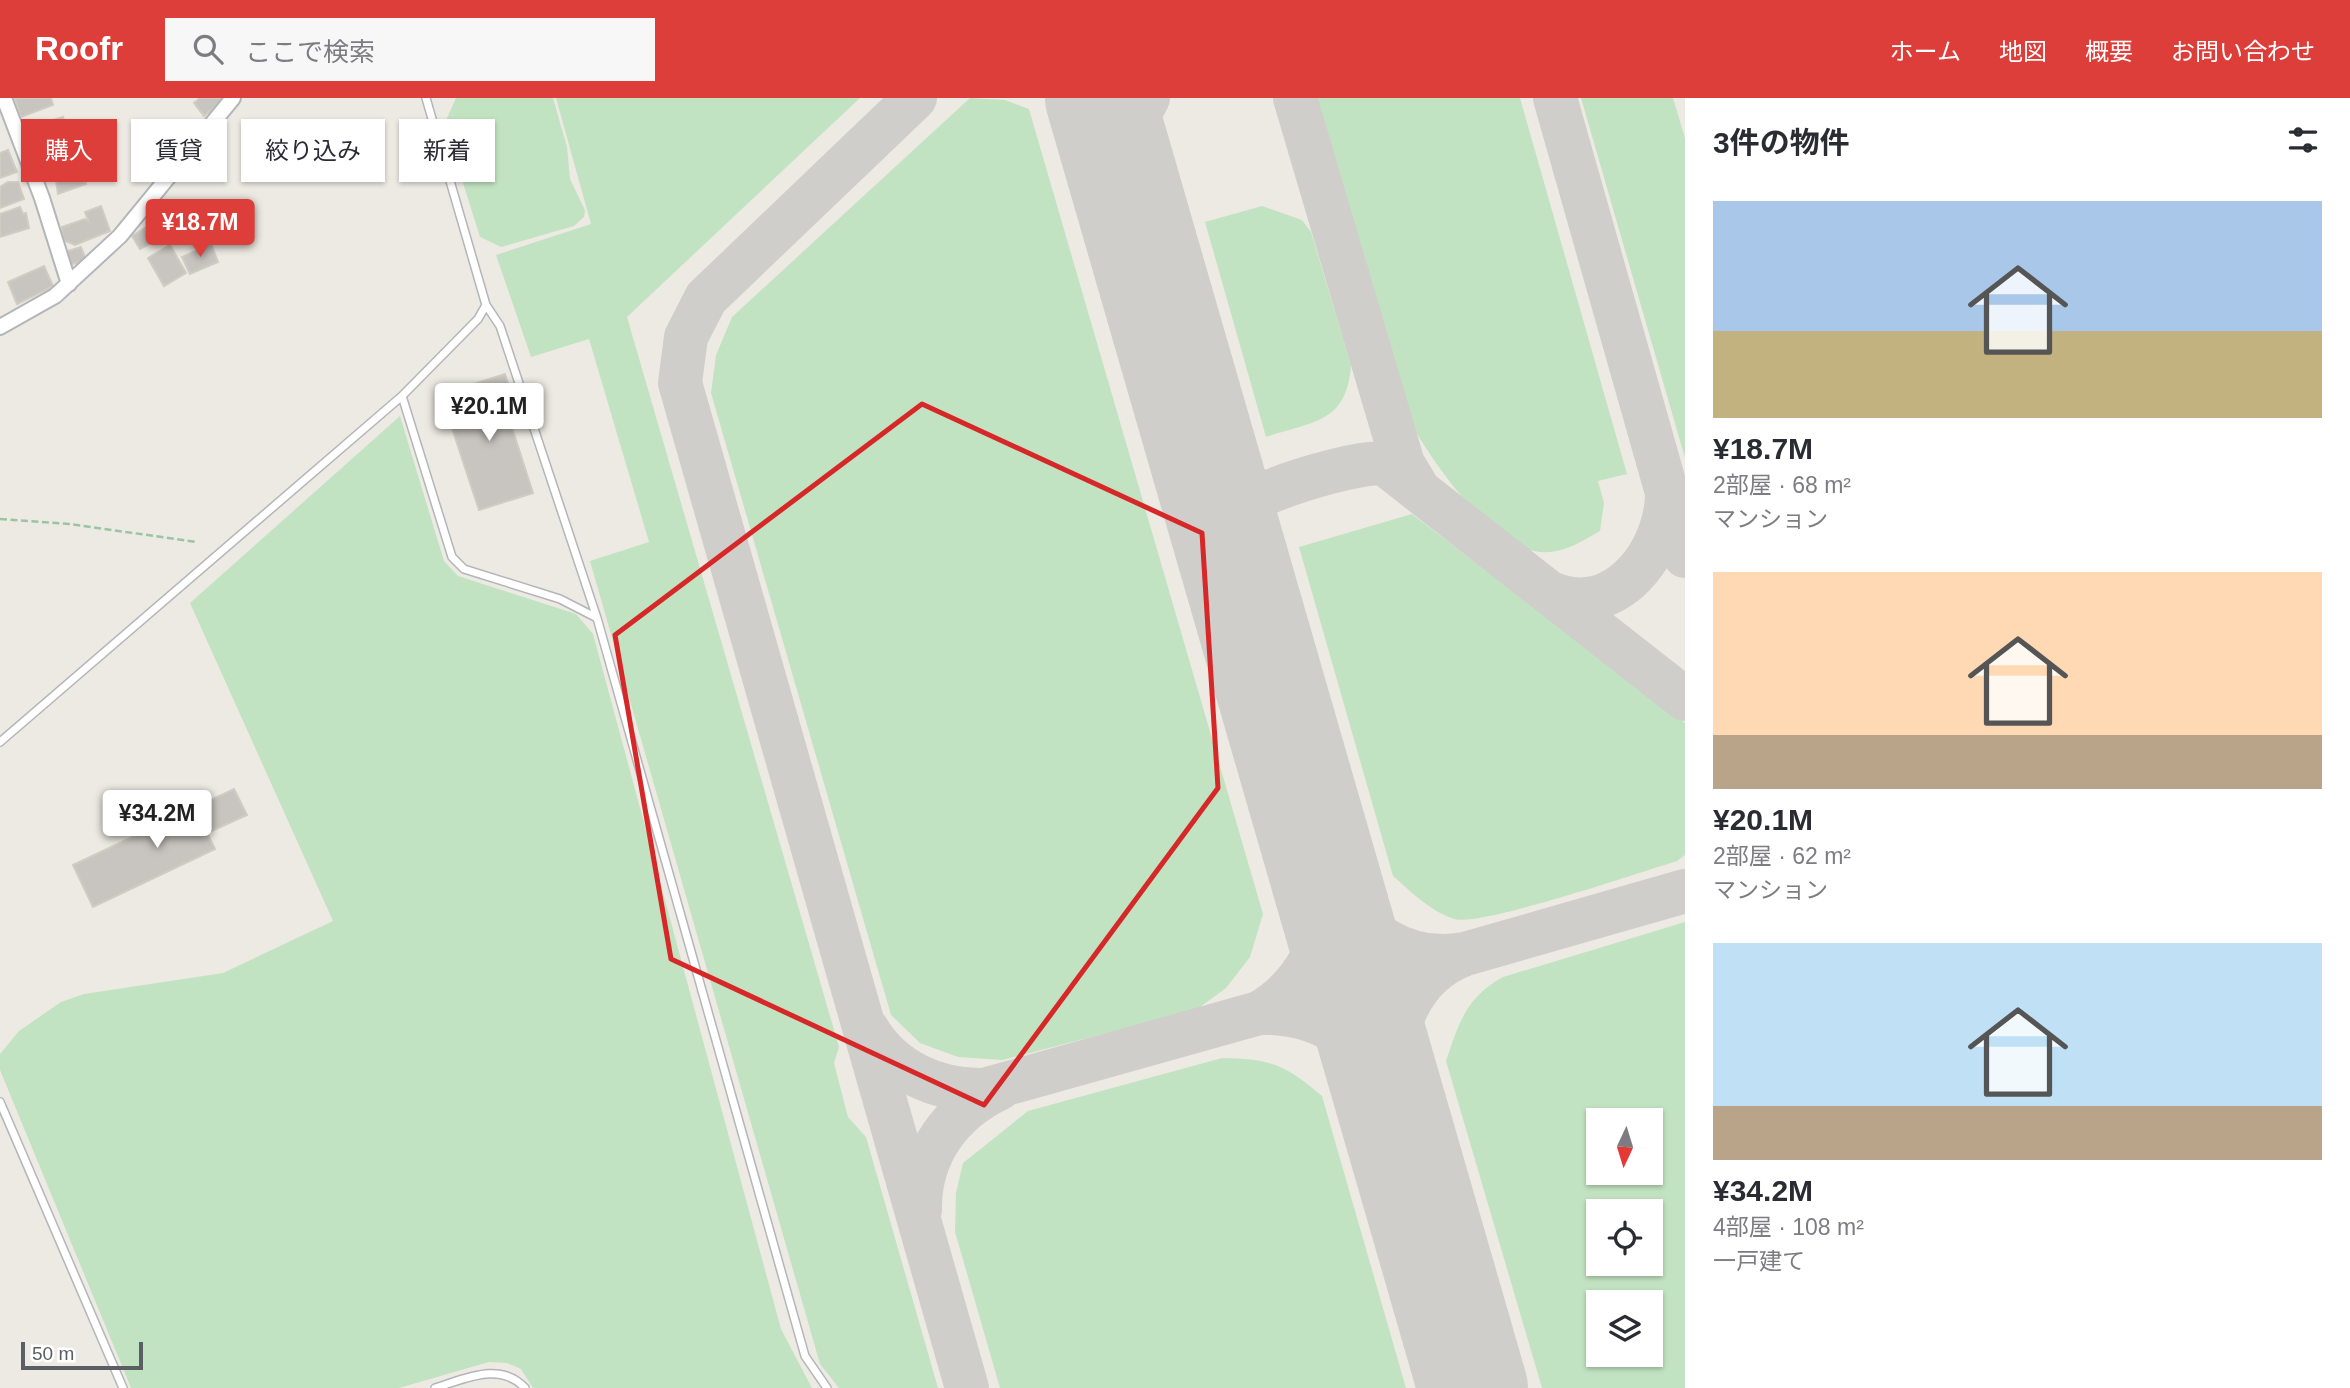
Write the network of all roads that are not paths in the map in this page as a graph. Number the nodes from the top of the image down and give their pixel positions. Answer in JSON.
{"nodes":[{"id":1,"x":4,"y":98,"type":"edge"},
{"id":2,"x":233,"y":98,"type":"edge"},
{"id":3,"x":426,"y":98,"type":"edge"},
{"id":4,"x":69,"y":284,"type":"junction"},
{"id":5,"x":486,"y":305,"type":"junction"},
{"id":6,"x":0,"y":327,"type":"edge"},
{"id":7,"x":402,"y":396,"type":"junction"},
{"id":8,"x":597,"y":618,"type":"junction"},
{"id":9,"x":0,"y":742,"type":"edge"},
{"id":10,"x":0,"y":1102,"type":"edge"},
{"id":11,"x":123,"y":1388,"type":"edge"},
{"id":12,"x":435,"y":1388,"type":"edge"},
{"id":13,"x":525,"y":1388,"type":"edge"},
{"id":14,"x":827,"y":1388,"type":"edge"}],
"edges":[{"from":1,"to":4,"type":"street"},
{"from":2,"to":4,"type":"street"},
{"from":3,"to":5,"type":"lane"},
{"from":4,"to":6,"type":"street"},
{"from":5,"to":7,"type":"lane"},
{"from":5,"to":8,"type":"lane"},
{"from":7,"to":8,"type":"lane"},
{"from":7,"to":9,"type":"lane"},
{"from":8,"to":14,"type":"lane"},
{"from":10,"to":11,"type":"lane"},
{"from":12,"to":13,"type":"lane"}]}
